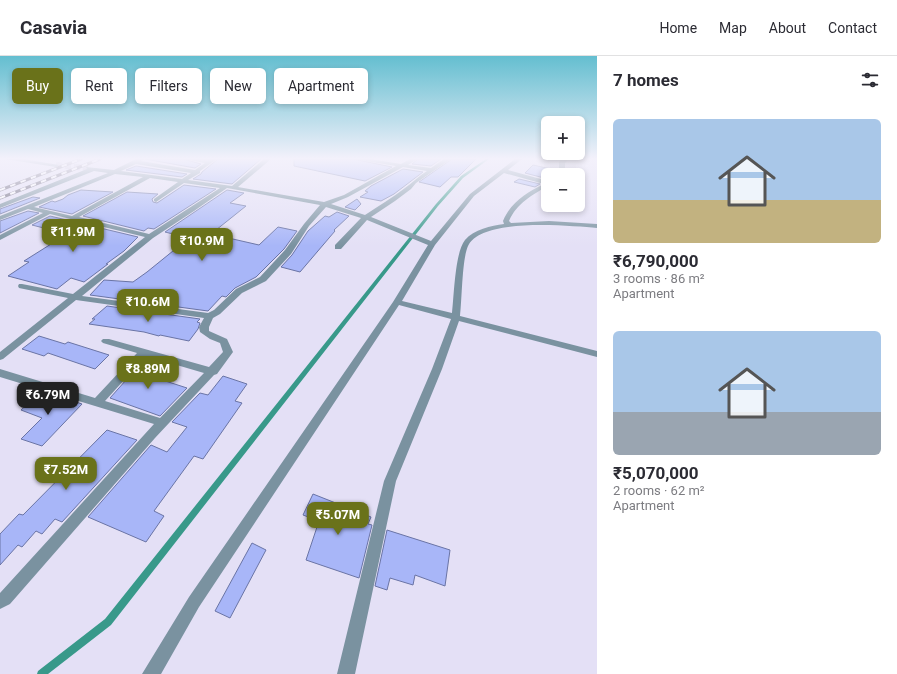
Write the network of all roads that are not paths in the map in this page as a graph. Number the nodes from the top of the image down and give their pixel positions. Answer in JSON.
{"nodes":[{"id":1,"x":45,"y":188,"type":"edge"},
{"id":2,"x":75,"y":188,"type":"edge"},
{"id":3,"x":128,"y":188,"type":"edge"},
{"id":4,"x":174,"y":188,"type":"edge"},
{"id":5,"x":229,"y":188,"type":"joint"},
{"id":6,"x":362,"y":188,"type":"edge"},
{"id":7,"x":409,"y":188,"type":"edge"},
{"id":8,"x":482,"y":188,"type":"edge"},
{"id":9,"x":538,"y":188,"type":"edge"},
{"id":10,"x":156,"y":200,"type":"dead end"},
{"id":11,"x":325,"y":204,"type":"junction"},
{"id":12,"x":0,"y":206,"type":"edge"},
{"id":13,"x":27,"y":207,"type":"junction"},
{"id":14,"x":48,"y":214,"type":"junction"},
{"id":15,"x":366,"y":217,"type":"junction"},
{"id":16,"x":0,"y":218,"type":"edge"},
{"id":17,"x":73,"y":218,"type":"junction"},
{"id":18,"x":509,"y":225,"type":"junction"},
{"id":19,"x":597,"y":226,"type":"edge"},
{"id":20,"x":150,"y":236,"type":"junction"},
{"id":21,"x":0,"y":238,"type":"edge"},
{"id":22,"x":432,"y":244,"type":"junction"},
{"id":23,"x":338,"y":247,"type":"dead end"},
{"id":24,"x":22,"y":286,"type":"dead end"},
{"id":25,"x":74,"y":297,"type":"junction"},
{"id":26,"x":397,"y":302,"type":"junction"},
{"id":27,"x":209,"y":316,"type":"junction"},
{"id":28,"x":456,"y":316,"type":"junction"},
{"id":29,"x":106,"y":341,"type":"dead end"},
{"id":30,"x":144,"y":352,"type":"junction"},
{"id":31,"x":597,"y":354,"type":"edge"},
{"id":32,"x":0,"y":357,"type":"edge"},
{"id":33,"x":213,"y":372,"type":"junction"},
{"id":34,"x":0,"y":373,"type":"edge"},
{"id":35,"x":97,"y":403,"type":"junction"},
{"id":36,"x":163,"y":422,"type":"junction"},
{"id":37,"x":0,"y":601,"type":"edge"},
{"id":38,"x":151,"y":674,"type":"edge"},
{"id":39,"x":346,"y":674,"type":"edge"}],
"edges":[{"from":1,"to":12,"type":"street"},
{"from":2,"to":13,"type":"street"},
{"from":3,"to":17,"type":"street"},
{"from":4,"to":10,"type":"street"},
{"from":5,"to":11,"type":"street"},
{"from":5,"to":20,"type":"street"},
{"from":6,"to":11,"type":"street"},
{"from":7,"to":15,"type":"street"},
{"from":8,"to":22,"type":"street"},
{"from":9,"to":18,"type":"street"},
{"from":11,"to":15,"type":"street"},
{"from":11,"to":27,"type":"street"},
{"from":13,"to":14,"type":"street"},
{"from":13,"to":16,"type":"street"},
{"from":14,"to":17,"type":"street"},
{"from":14,"to":21,"type":"street"},
{"from":15,"to":22,"type":"street"},
{"from":15,"to":23,"type":"street"},
{"from":17,"to":20,"type":"street"},
{"from":18,"to":19,"type":"street"},
{"from":18,"to":28,"type":"street"},
{"from":20,"to":25,"type":"street"},
{"from":22,"to":26,"type":"street"},
{"from":24,"to":25,"type":"street"},
{"from":25,"to":27,"type":"street"},
{"from":25,"to":32,"type":"street"},
{"from":26,"to":28,"type":"street"},
{"from":26,"to":38,"type":"street"},
{"from":27,"to":33,"type":"street"},
{"from":28,"to":31,"type":"street"},
{"from":28,"to":39,"type":"street"},
{"from":29,"to":30,"type":"street"},
{"from":30,"to":33,"type":"street"},
{"from":30,"to":35,"type":"street"},
{"from":33,"to":36,"type":"street"},
{"from":34,"to":35,"type":"street"},
{"from":35,"to":36,"type":"street"},
{"from":36,"to":37,"type":"street"}]}
